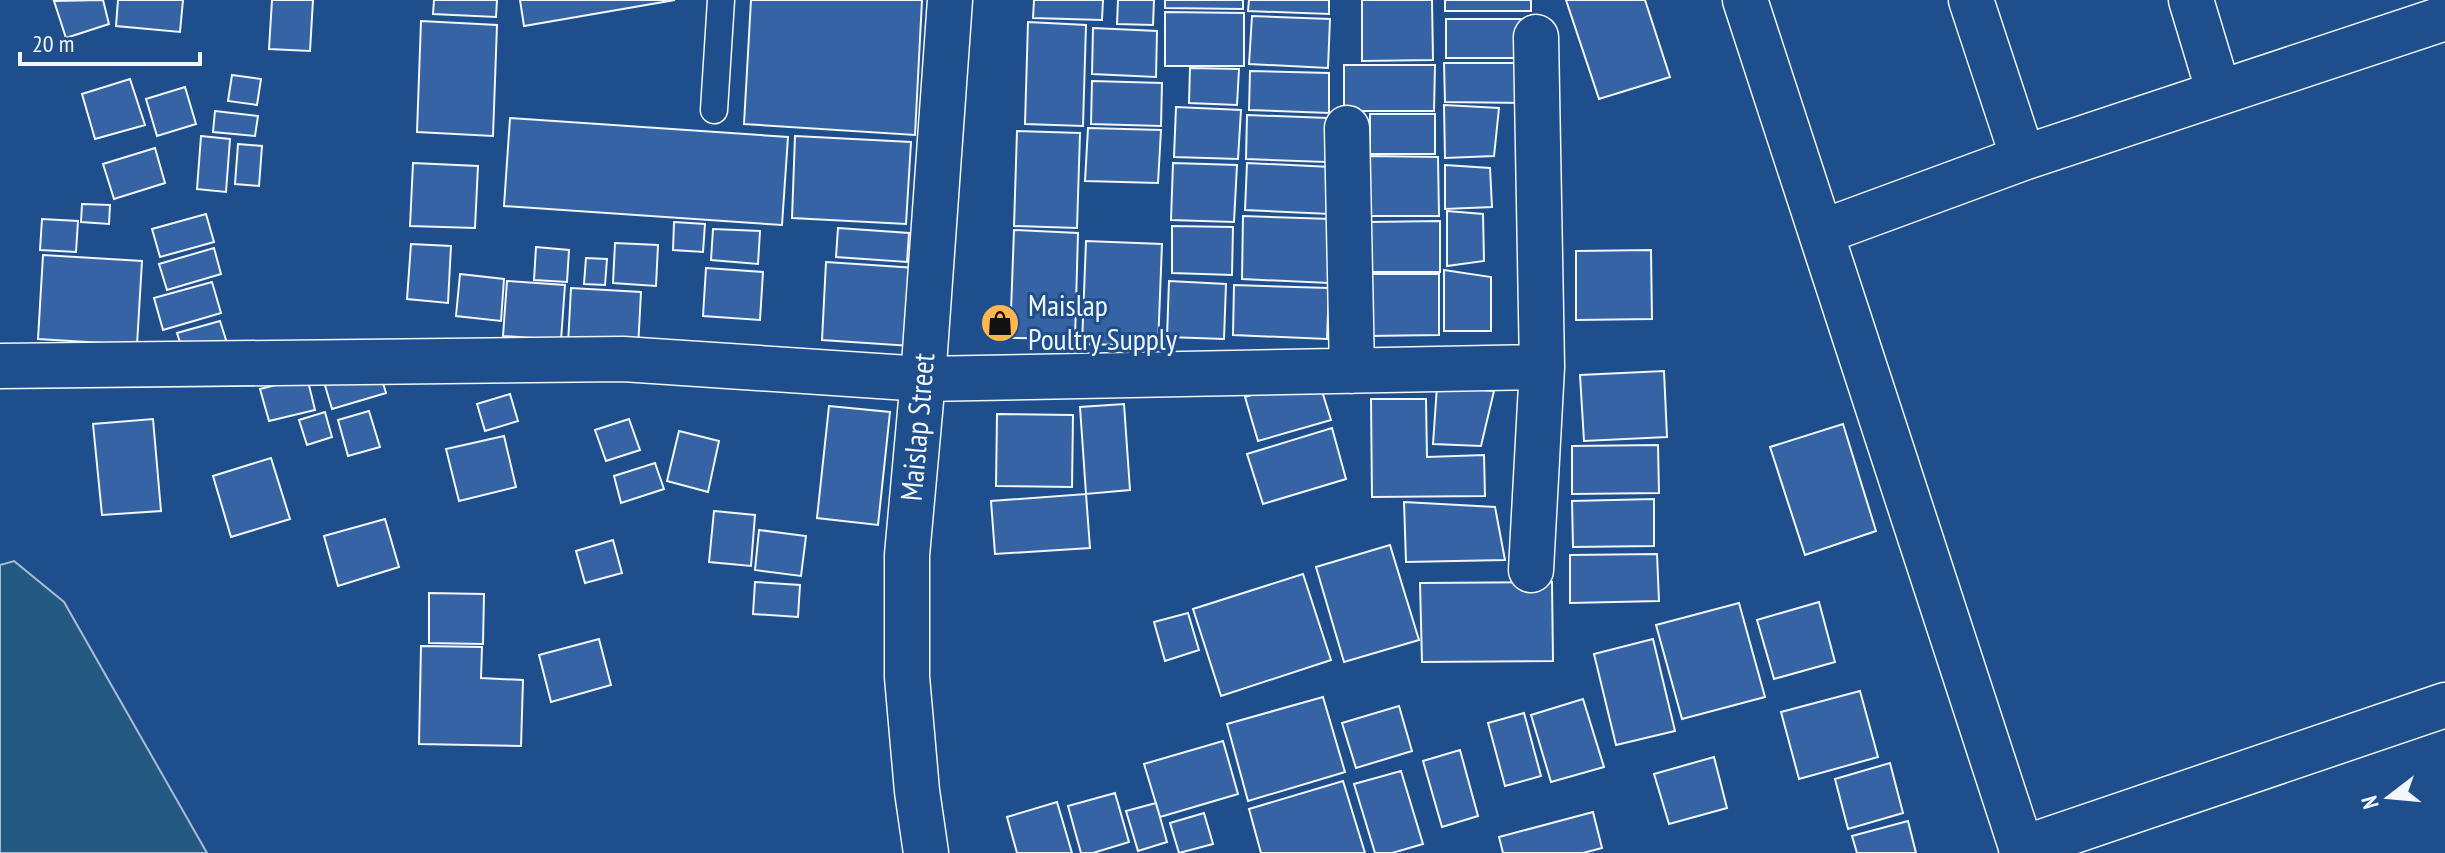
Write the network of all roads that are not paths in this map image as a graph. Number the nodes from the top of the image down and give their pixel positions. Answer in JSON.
{"nodes":[{"id":1,"x":721,"y":0,"type":"edge"},
{"id":2,"x":950,"y":0,"type":"edge"},
{"id":3,"x":1745,"y":0,"type":"edge"},
{"id":4,"x":1971,"y":0,"type":"edge"},
{"id":5,"x":2191,"y":0,"type":"edge"},
{"id":6,"x":2445,"y":18,"type":"edge"},
{"id":7,"x":1536,"y":37,"type":"dead end"},
{"id":8,"x":2219,"y":93,"type":"junction"},
{"id":9,"x":714,"y":110,"type":"dead end"},
{"id":10,"x":1347,"y":128,"type":"dead end"},
{"id":11,"x":2023,"y":158,"type":"junction"},
{"id":12,"x":1822,"y":232,"type":"junction"},
{"id":13,"x":0,"y":366,"type":"edge"},
{"id":14,"x":1542,"y":367,"type":"junction"},
{"id":15,"x":1352,"y":371,"type":"junction"},
{"id":16,"x":923,"y":379,"type":"junction"},
{"id":17,"x":1531,"y":570,"type":"dead end"},
{"id":18,"x":2445,"y":705,"type":"edge"},
{"id":19,"x":2022,"y":851,"type":"edge"},
{"id":20,"x":926,"y":853,"type":"edge"}],
"edges":[{"from":1,"to":9,"type":"lane"},
{"from":2,"to":16,"type":"street","name":"Maislap Street"},
{"from":3,"to":12,"type":"street"},
{"from":4,"to":11,"type":"street"},
{"from":5,"to":8,"type":"street"},
{"from":6,"to":8,"type":"street"},
{"from":7,"to":14,"type":"street"},
{"from":8,"to":11,"type":"street"},
{"from":10,"to":15,"type":"street"},
{"from":11,"to":12,"type":"street"},
{"from":12,"to":19,"type":"street"},
{"from":13,"to":16,"type":"street"},
{"from":14,"to":15,"type":"street"},
{"from":14,"to":17,"type":"street"},
{"from":15,"to":16,"type":"street"},
{"from":16,"to":20,"type":"street","name":"Maislap Street"},
{"from":18,"to":19,"type":"street"}]}
